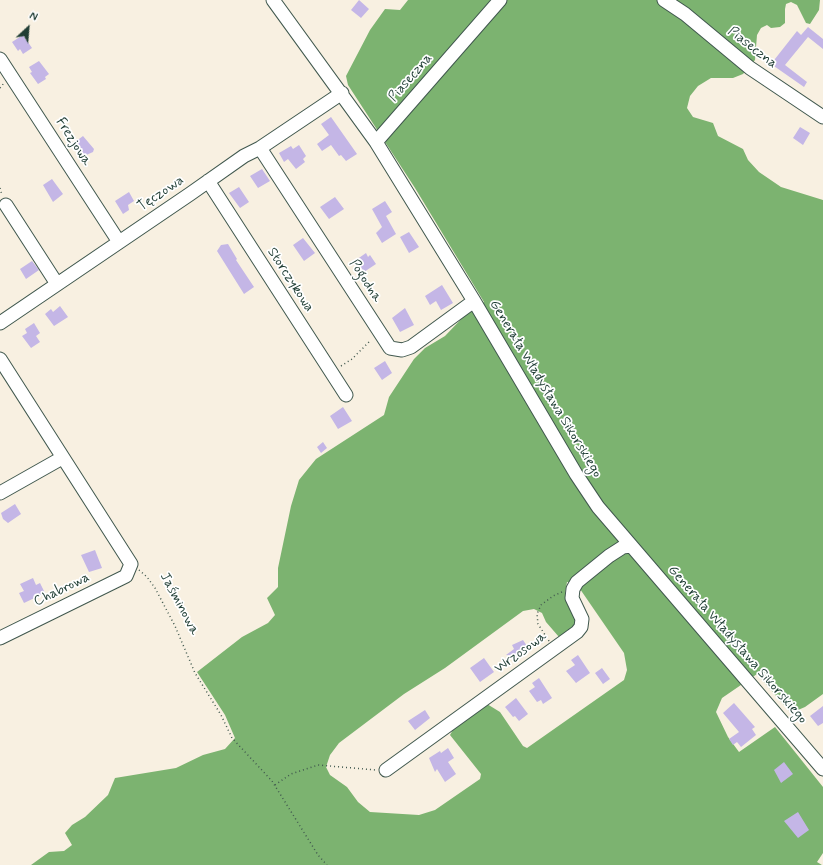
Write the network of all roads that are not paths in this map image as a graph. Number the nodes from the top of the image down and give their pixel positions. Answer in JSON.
{"nodes":[{"id":1,"x":274,"y":0,"type":"edge"},
{"id":2,"x":500,"y":0,"type":"edge"},
{"id":3,"x":664,"y":0,"type":"edge"},
{"id":4,"x":0,"y":59,"type":"edge"},
{"id":5,"x":342,"y":93,"type":"junction"},
{"id":6,"x":823,"y":117,"type":"edge"},
{"id":7,"x":376,"y":142,"type":"junction"},
{"id":8,"x":260,"y":148,"type":"junction"},
{"id":9,"x":208,"y":181,"type":"junction"},
{"id":10,"x":6,"y":205,"type":"dead end"},
{"id":11,"x":119,"y":242,"type":"junction"},
{"id":12,"x":57,"y":284,"type":"junction"},
{"id":13,"x":474,"y":301,"type":"junction"},
{"id":14,"x":0,"y":324,"type":"edge"},
{"id":15,"x":0,"y":359,"type":"edge"},
{"id":16,"x":346,"y":395,"type":"dead end"},
{"id":17,"x":62,"y":458,"type":"junction"},
{"id":18,"x":0,"y":492,"type":"edge"},
{"id":19,"x":630,"y":546,"type":"junction"},
{"id":20,"x":0,"y":638,"type":"edge"},
{"id":21,"x":823,"y":769,"type":"edge"},
{"id":22,"x":386,"y":770,"type":"road end"}],
"edges":[{"from":1,"to":5,"type":"street","name":"Generała Władysława Sikorskiego"},
{"from":2,"to":7,"type":"street","name":"Piaseczna"},
{"from":3,"to":6,"type":"street","name":"Piaseczna"},
{"from":4,"to":11,"type":"street","name":"Frezjowa"},
{"from":5,"to":7,"type":"street","name":"Generała Władysława Sikorskiego"},
{"from":5,"to":8,"type":"street","name":"Tęczowa"},
{"from":7,"to":13,"type":"street","name":"Generała Władysława Sikorskiego"},
{"from":8,"to":9,"type":"street","name":"Tęczowa"},
{"from":8,"to":13,"type":"street","name":"Pogodna"},
{"from":9,"to":11,"type":"street","name":"Tęczowa"},
{"from":9,"to":16,"type":"street","name":"Storczykowa"},
{"from":10,"to":12,"type":"street"},
{"from":11,"to":12,"type":"street","name":"Tęczowa"},
{"from":12,"to":14,"type":"street","name":"Tęczowa"},
{"from":13,"to":19,"type":"street","name":"Generała Władysława Sikorskiego"},
{"from":15,"to":17,"type":"street"},
{"from":17,"to":18,"type":"street"},
{"from":17,"to":20,"type":"street","name":"Chabrowa"},
{"from":19,"to":21,"type":"street","name":"Generała Władysława Sikorskiego"},
{"from":19,"to":22,"type":"street","name":"Wrzosowa"}]}
